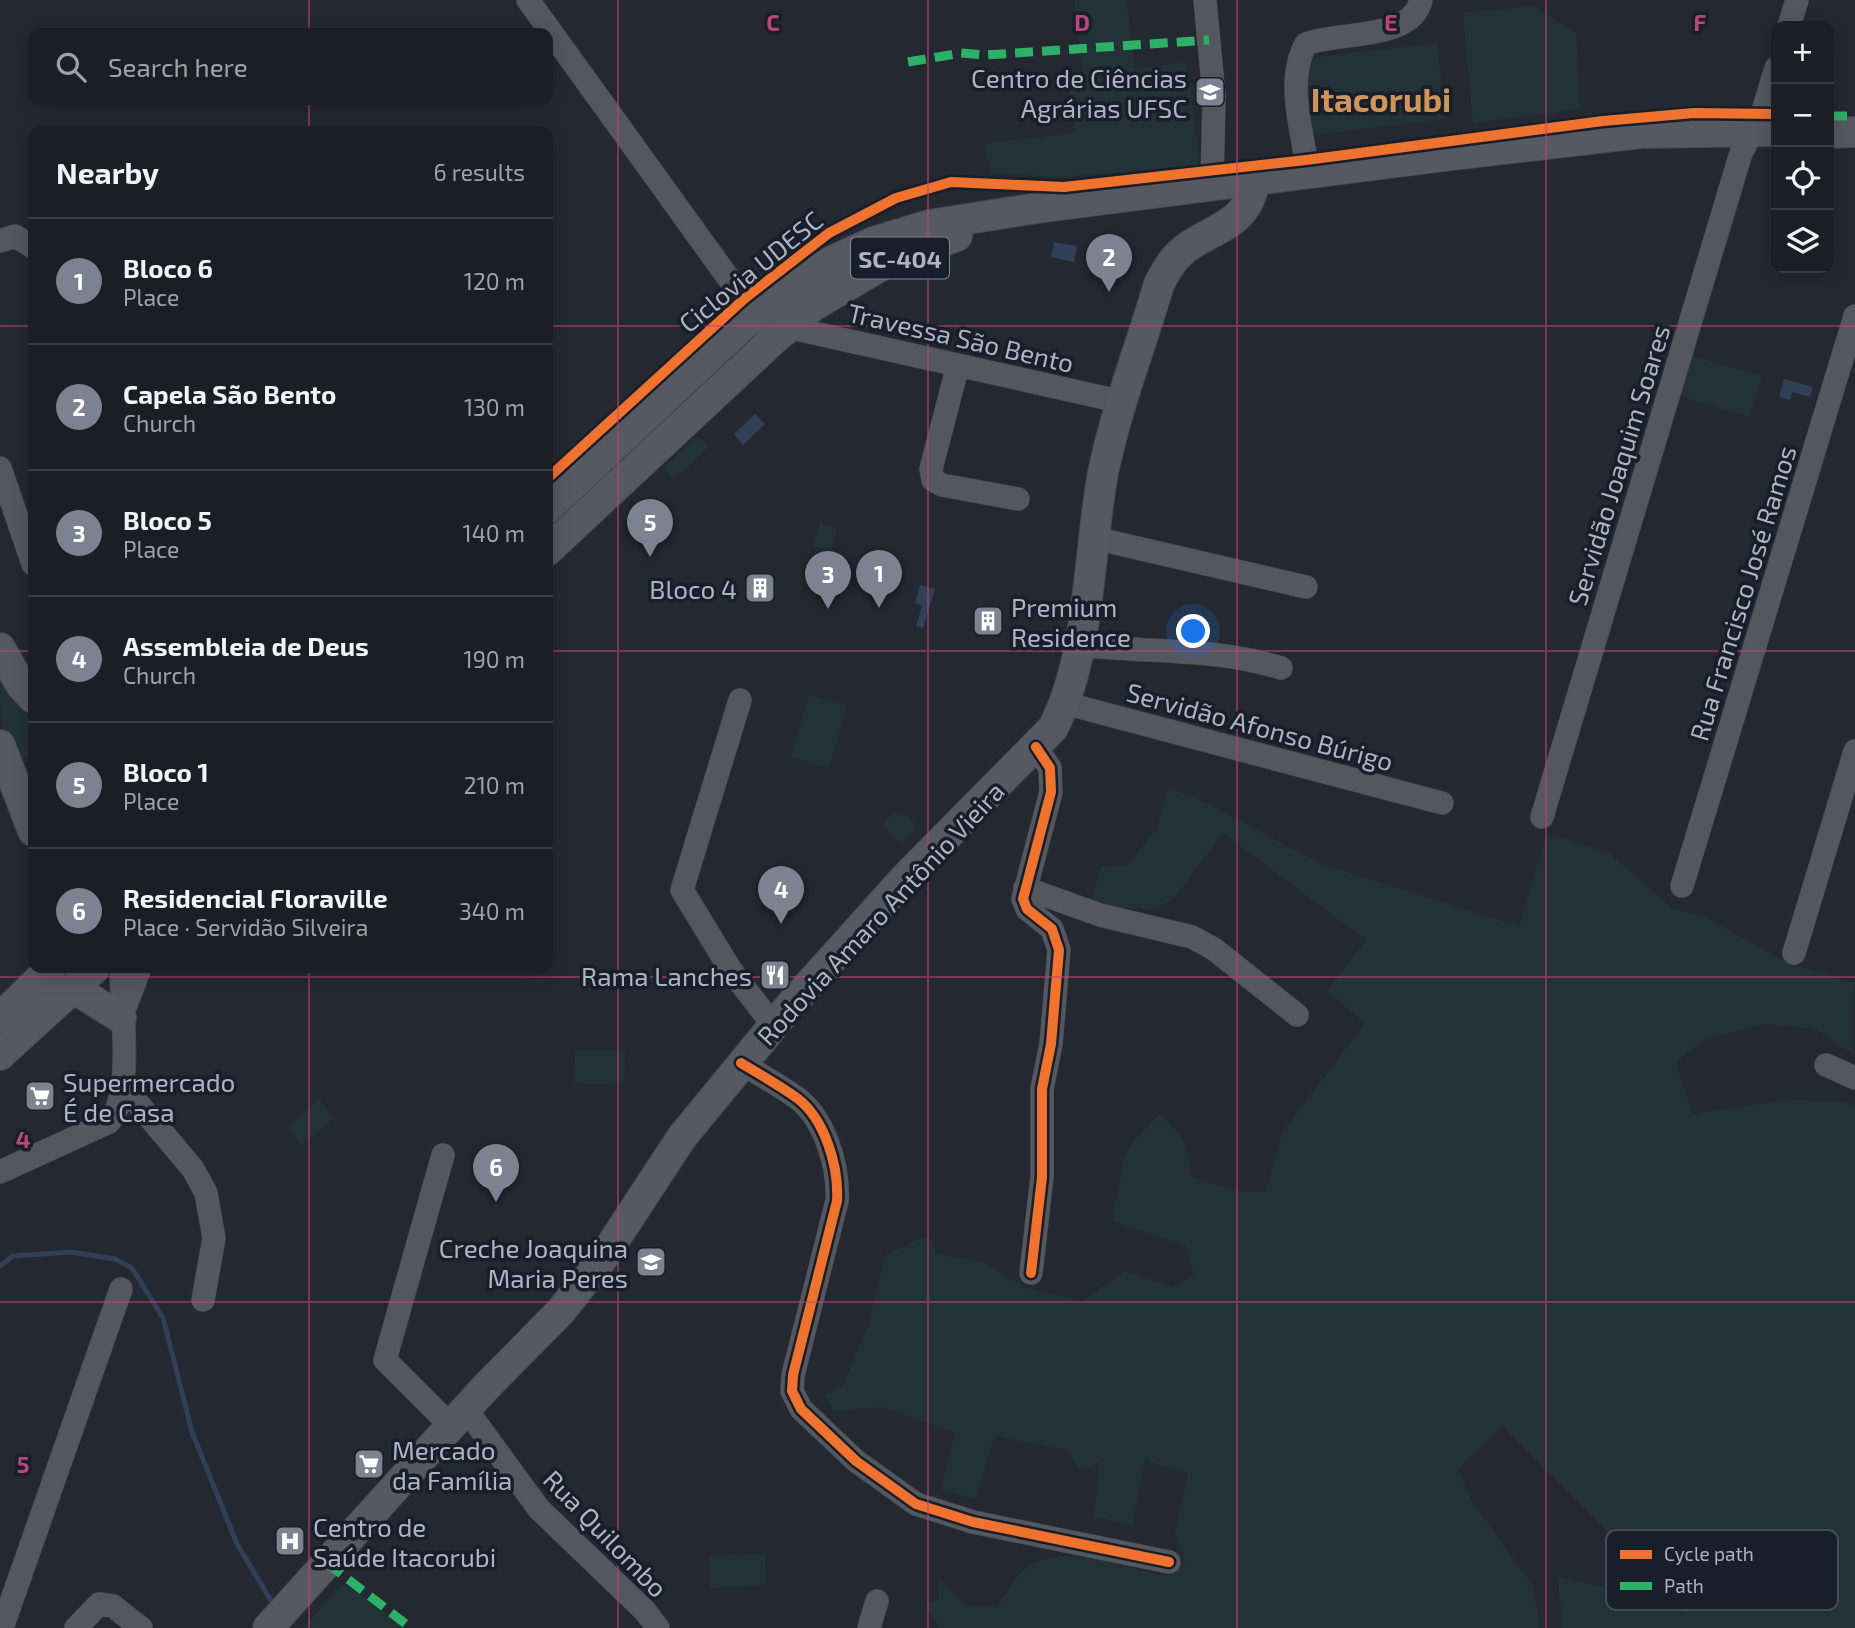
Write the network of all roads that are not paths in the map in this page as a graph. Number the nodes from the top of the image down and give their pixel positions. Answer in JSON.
{"nodes":[{"id":1,"x":528,"y":0,"type":"edge"},
{"id":2,"x":1206,"y":0,"type":"edge"},
{"id":3,"x":1421,"y":0,"type":"edge"},
{"id":4,"x":1797,"y":0,"type":"edge"},
{"id":5,"x":1791,"y":21,"type":"edge"},
{"id":6,"x":548,"y":28,"type":"edge"},
{"id":7,"x":553,"y":35,"type":"edge"},
{"id":8,"x":1771,"y":84,"type":"edge"},
{"id":9,"x":1764,"y":131,"type":"edge"},
{"id":10,"x":1855,"y":132,"type":"edge"},
{"id":11,"x":1834,"y":133,"type":"edge"},
{"id":12,"x":1308,"y":173,"type":"junction"},
{"id":13,"x":1255,"y":180,"type":"junction"},
{"id":14,"x":1212,"y":185,"type":"junction"},
{"id":15,"x":1044,"y":207,"type":"junction"},
{"id":16,"x":0,"y":241,"type":"edge"},
{"id":17,"x":28,"y":244,"type":"edge"},
{"id":18,"x":755,"y":314,"type":"junction"},
{"id":19,"x":1855,"y":316,"type":"edge"},
{"id":20,"x":780,"y":333,"type":"junction"},
{"id":21,"x":958,"y":365,"type":"junction"},
{"id":22,"x":1123,"y":402,"type":"junction"},
{"id":23,"x":0,"y":468,"type":"edge"},
{"id":24,"x":1018,"y":499,"type":"dead end"},
{"id":25,"x":553,"y":503,"type":"edge"},
{"id":26,"x":1094,"y":538,"type":"junction"},
{"id":27,"x":553,"y":545,"type":"edge"},
{"id":28,"x":28,"y":549,"type":"edge"},
{"id":29,"x":1307,"y":587,"type":"dead end"},
{"id":30,"x":1078,"y":645,"type":"junction"},
{"id":31,"x":0,"y":648,"type":"edge"},
{"id":32,"x":1281,"y":668,"type":"dead end"},
{"id":33,"x":28,"y":693,"type":"edge"},
{"id":34,"x":740,"y":700,"type":"dead end"},
{"id":35,"x":1064,"y":703,"type":"junction"},
{"id":36,"x":1037,"y":747,"type":"junction"},
{"id":37,"x":1855,"y":751,"type":"edge"},
{"id":38,"x":13,"y":756,"type":"edge"},
{"id":39,"x":1442,"y":803,"type":"dead end"},
{"id":40,"x":28,"y":812,"type":"edge"},
{"id":41,"x":1542,"y":817,"type":"dead end"},
{"id":42,"x":1682,"y":886,"type":"dead end"},
{"id":43,"x":1025,"y":887,"type":"junction"},
{"id":44,"x":1794,"y":953,"type":"dead end"},
{"id":45,"x":46,"y":973,"type":"edge"},
{"id":46,"x":90,"y":973,"type":"edge"},
{"id":47,"x":121,"y":973,"type":"edge"},
{"id":48,"x":138,"y":973,"type":"edge"},
{"id":49,"x":73,"y":988,"type":"junction"},
{"id":50,"x":1297,"y":1015,"type":"dead end"},
{"id":51,"x":0,"y":1018,"type":"edge"},
{"id":52,"x":121,"y":1018,"type":"junction"},
{"id":53,"x":773,"y":1025,"type":"junction"},
{"id":54,"x":0,"y":1055,"type":"edge"},
{"id":55,"x":741,"y":1063,"type":"junction"},
{"id":56,"x":1826,"y":1065,"type":"dead end"},
{"id":57,"x":1855,"y":1078,"type":"edge"},
{"id":58,"x":124,"y":1087,"type":"junction"},
{"id":59,"x":443,"y":1155,"type":"dead end"},
{"id":60,"x":0,"y":1172,"type":"edge"},
{"id":61,"x":1031,"y":1273,"type":"dead end"},
{"id":62,"x":121,"y":1289,"type":"dead end"},
{"id":63,"x":203,"y":1300,"type":"dead end"},
{"id":64,"x":459,"y":1418,"type":"junction"},
{"id":65,"x":1169,"y":1562,"type":"dead end"},
{"id":66,"x":877,"y":1601,"type":"dead end"},
{"id":67,"x":2,"y":1628,"type":"edge"},
{"id":68,"x":76,"y":1628,"type":"edge"},
{"id":69,"x":141,"y":1628,"type":"edge"},
{"id":70,"x":268,"y":1628,"type":"edge"},
{"id":71,"x":658,"y":1628,"type":"edge"},
{"id":72,"x":869,"y":1628,"type":"edge"}],
"edges":[{"from":1,"to":6,"type":"street"},
{"from":2,"to":14,"type":"street"},
{"from":3,"to":12,"type":"street"},
{"from":4,"to":5,"type":"street"},
{"from":7,"to":18,"type":"street"},
{"from":8,"to":9,"type":"street","name":"Servidão Joaquim Soares"},
{"from":9,"to":12,"type":"main road","number":"SC-404"},
{"from":9,"to":41,"type":"street","name":"Servidão Joaquim Soares"},
{"from":10,"to":11,"type":"main road"},
{"from":12,"to":13,"type":"main road","number":"SC-404"},
{"from":13,"to":14,"type":"main road","number":"SC-404"},
{"from":13,"to":22,"type":"main road","name":"Rodovia Amaro Antônio Vieira"},
{"from":14,"to":15,"type":"main road","number":"SC-404"},
{"from":15,"to":18,"type":"main road","number":"SC-404"},
{"from":15,"to":20,"type":"main road","number":"SC-404"},
{"from":16,"to":17,"type":"street"},
{"from":18,"to":20,"type":"street"},
{"from":18,"to":25,"type":"main road","number":"SC-404"},
{"from":19,"to":42,"type":"street","name":"Rua Francisco José Ramos"},
{"from":20,"to":21,"type":"street","name":"Travessa São Bento"},
{"from":20,"to":27,"type":"main road","number":"SC-404"},
{"from":21,"to":22,"type":"street","name":"Travessa São Bento"},
{"from":21,"to":24,"type":"street"},
{"from":22,"to":26,"type":"main road","name":"Rodovia Amaro Antônio Vieira"},
{"from":23,"to":28,"type":"street"},
{"from":26,"to":29,"type":"street"},
{"from":26,"to":30,"type":"main road","name":"Rodovia Amaro Antônio Vieira"},
{"from":30,"to":32,"type":"street"},
{"from":30,"to":35,"type":"main road","name":"Rodovia Amaro Antônio Vieira"},
{"from":31,"to":33,"type":"main road"},
{"from":34,"to":53,"type":"street"},
{"from":35,"to":36,"type":"main road","name":"Rodovia Amaro Antônio Vieira"},
{"from":35,"to":39,"type":"street","name":"Servidão Afonso Búrigo"},
{"from":36,"to":43,"type":"street"},
{"from":36,"to":53,"type":"main road","name":"Rodovia Amaro Antônio Vieira"},
{"from":37,"to":44,"type":"street"},
{"from":38,"to":40,"type":"main road"},
{"from":43,"to":50,"type":"street"},
{"from":43,"to":61,"type":"street"},
{"from":45,"to":51,"type":"main road"},
{"from":46,"to":49,"type":"main road"},
{"from":47,"to":52,"type":"street"},
{"from":48,"to":52,"type":"street"},
{"from":49,"to":52,"type":"main road"},
{"from":49,"to":54,"type":"main road"},
{"from":52,"to":58,"type":"street"},
{"from":53,"to":55,"type":"main road","name":"Rodovia Amaro Antônio Vieira"},
{"from":55,"to":64,"type":"main road","name":"Rodovia Amaro Antônio Vieira"},
{"from":55,"to":65,"type":"street"},
{"from":56,"to":57,"type":"street"},
{"from":58,"to":60,"type":"street"},
{"from":58,"to":63,"type":"street"},
{"from":59,"to":64,"type":"street","name":"Rua Quilombo"},
{"from":62,"to":67,"type":"street"},
{"from":64,"to":70,"type":"main road","name":"Rodovia Amaro Antônio Vieira"},
{"from":64,"to":71,"type":"street","name":"Rua Quilombo"},
{"from":66,"to":72,"type":"street"},
{"from":68,"to":69,"type":"street"}]}
